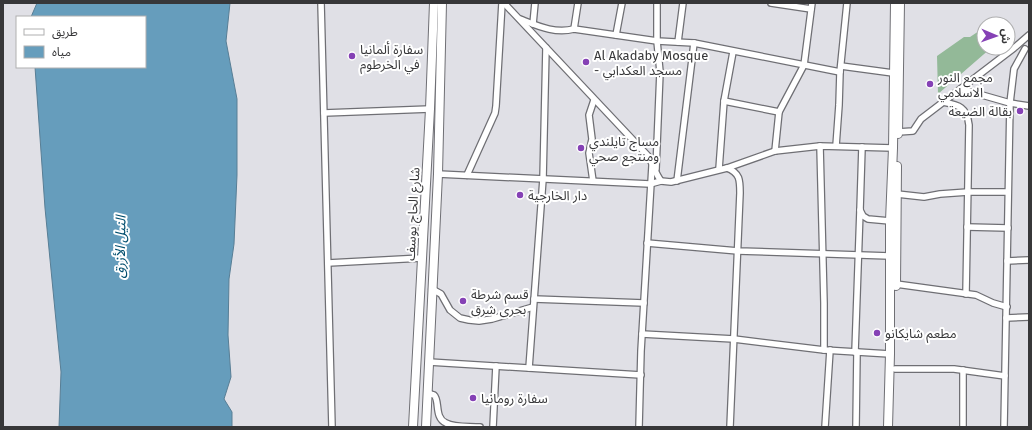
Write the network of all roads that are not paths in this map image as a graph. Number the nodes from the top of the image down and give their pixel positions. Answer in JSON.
{"nodes":[{"id":1,"x":321,"y":3,"type":"edge"},
{"id":2,"x":434,"y":3,"type":"edge"},
{"id":3,"x":442,"y":3,"type":"edge"},
{"id":4,"x":503,"y":3,"type":"edge"},
{"id":5,"x":535,"y":3,"type":"edge"},
{"id":6,"x":578,"y":3,"type":"edge"},
{"id":7,"x":622,"y":3,"type":"edge"},
{"id":8,"x":657,"y":3,"type":"edge"},
{"id":9,"x":683,"y":3,"type":"edge"},
{"id":10,"x":771,"y":3,"type":"edge"},
{"id":11,"x":847,"y":3,"type":"edge"},
{"id":12,"x":894,"y":3,"type":"edge"},
{"id":13,"x":900,"y":3,"type":"edge"},
{"id":14,"x":812,"y":6,"type":"edge"},
{"id":15,"x":518,"y":18,"type":"junction"},
{"id":16,"x":533,"y":24,"type":"junction"},
{"id":17,"x":574,"y":29,"type":"junction"},
{"id":18,"x":616,"y":35,"type":"junction"},
{"id":19,"x":1029,"y":35,"type":"edge"},
{"id":20,"x":657,"y":41,"type":"junction"},
{"id":21,"x":678,"y":42,"type":"junction"},
{"id":22,"x":694,"y":43,"type":"junction"},
{"id":23,"x":1016,"y":46,"type":"edge"},
{"id":24,"x":546,"y":48,"type":"junction"},
{"id":25,"x":1016,"y":48,"type":"edge"},
{"id":26,"x":1027,"y":50,"type":"edge"},
{"id":27,"x":733,"y":52,"type":"junction"},
{"id":28,"x":1003,"y":56,"type":"edge"},
{"id":29,"x":804,"y":65,"type":"junction"},
{"id":30,"x":840,"y":69,"type":"junction"},
{"id":31,"x":897,"y":71,"type":"junction"},
{"id":32,"x":960,"y":89,"type":"junction"},
{"id":33,"x":594,"y":100,"type":"junction"},
{"id":34,"x":724,"y":101,"type":"junction"},
{"id":35,"x":943,"y":102,"type":"junction"},
{"id":36,"x":1010,"y":103,"type":"junction"},
{"id":37,"x":1029,"y":106,"type":"edge"},
{"id":38,"x":430,"y":109,"type":"junction"},
{"id":39,"x":779,"y":112,"type":"junction"},
{"id":40,"x":324,"y":113,"type":"junction"},
{"id":41,"x":898,"y":132,"type":"junction"},
{"id":42,"x":820,"y":146,"type":"junction"},
{"id":43,"x":836,"y":146,"type":"junction"},
{"id":44,"x":862,"y":147,"type":"junction"},
{"id":45,"x":893,"y":148,"type":"junction"},
{"id":46,"x":775,"y":151,"type":"junction"},
{"id":47,"x":652,"y":163,"type":"junction"},
{"id":48,"x":727,"y":168,"type":"junction"},
{"id":49,"x":719,"y":170,"type":"junction"},
{"id":50,"x":656,"y":173,"type":"junction"},
{"id":51,"x":438,"y":174,"type":"junction"},
{"id":52,"x":467,"y":175,"type":"junction"},
{"id":53,"x":543,"y":179,"type":"junction"},
{"id":54,"x":593,"y":181,"type":"junction"},
{"id":55,"x":661,"y":181,"type":"junction"},
{"id":56,"x":678,"y":181,"type":"junction"},
{"id":57,"x":650,"y":184,"type":"junction"},
{"id":58,"x":968,"y":192,"type":"junction"},
{"id":59,"x":1008,"y":192,"type":"junction"},
{"id":60,"x":897,"y":194,"type":"junction"},
{"id":61,"x":860,"y":210,"type":"junction"},
{"id":62,"x":890,"y":221,"type":"junction"},
{"id":63,"x":967,"y":227,"type":"junction"},
{"id":64,"x":1008,"y":228,"type":"junction"},
{"id":65,"x":647,"y":243,"type":"junction"},
{"id":66,"x":738,"y":250,"type":"junction"},
{"id":67,"x":822,"y":253,"type":"junction"},
{"id":68,"x":858,"y":256,"type":"junction"},
{"id":69,"x":890,"y":256,"type":"junction"},
{"id":70,"x":422,"y":258,"type":"junction"},
{"id":71,"x":1029,"y":260,"type":"edge"},
{"id":72,"x":1007,"y":261,"type":"junction"},
{"id":73,"x":328,"y":263,"type":"junction"},
{"id":74,"x":896,"y":284,"type":"junction"},
{"id":75,"x":420,"y":289,"type":"junction"},
{"id":76,"x":432,"y":290,"type":"junction"},
{"id":77,"x":966,"y":294,"type":"junction"},
{"id":78,"x":534,"y":299,"type":"junction"},
{"id":79,"x":644,"y":303,"type":"junction"},
{"id":80,"x":534,"y":307,"type":"junction"},
{"id":81,"x":1007,"y":307,"type":"junction"},
{"id":82,"x":1029,"y":317,"type":"edge"},
{"id":83,"x":1006,"y":318,"type":"junction"},
{"id":84,"x":642,"y":334,"type":"junction"},
{"id":85,"x":734,"y":339,"type":"junction"},
{"id":86,"x":827,"y":350,"type":"junction"},
{"id":87,"x":856,"y":352,"type":"junction"},
{"id":88,"x":890,"y":354,"type":"junction"},
{"id":89,"x":429,"y":362,"type":"junction"},
{"id":90,"x":496,"y":366,"type":"junction"},
{"id":91,"x":529,"y":368,"type":"junction"},
{"id":92,"x":895,"y":369,"type":"junction"},
{"id":93,"x":963,"y":370,"type":"junction"},
{"id":94,"x":641,"y":375,"type":"junction"},
{"id":95,"x":1005,"y":376,"type":"junction"},
{"id":96,"x":428,"y":393,"type":"junction"},
{"id":97,"x":332,"y":427,"type":"edge"},
{"id":98,"x":413,"y":427,"type":"edge"},
{"id":99,"x":426,"y":427,"type":"edge"},
{"id":100,"x":480,"y":427,"type":"edge"},
{"id":101,"x":493,"y":427,"type":"edge"},
{"id":102,"x":639,"y":427,"type":"edge"},
{"id":103,"x":730,"y":427,"type":"edge"},
{"id":104,"x":825,"y":427,"type":"edge"},
{"id":105,"x":856,"y":427,"type":"edge"},
{"id":106,"x":888,"y":427,"type":"edge"},
{"id":107,"x":893,"y":427,"type":"edge"},
{"id":108,"x":963,"y":427,"type":"edge"},
{"id":109,"x":1004,"y":427,"type":"edge"}],
"edges":[{"from":1,"to":40,"type":"street"},
{"from":2,"to":38,"type":"main road","name":"شارع الحاج يوسف"},
{"from":3,"to":51,"type":"main road","name":"شارع الحاج يوسف"},
{"from":4,"to":15,"type":"street"},
{"from":4,"to":52,"type":"street"},
{"from":5,"to":16,"type":"street"},
{"from":6,"to":17,"type":"street"},
{"from":7,"to":18,"type":"street"},
{"from":8,"to":20,"type":"street"},
{"from":9,"to":21,"type":"street"},
{"from":10,"to":14,"type":"street"},
{"from":11,"to":30,"type":"street"},
{"from":12,"to":31,"type":"main road"},
{"from":13,"to":31,"type":"main road"},
{"from":14,"to":29,"type":"street"},
{"from":15,"to":16,"type":"street"},
{"from":15,"to":24,"type":"street"},
{"from":16,"to":17,"type":"street"},
{"from":17,"to":18,"type":"street"},
{"from":18,"to":20,"type":"street"},
{"from":19,"to":23,"type":"street"},
{"from":20,"to":21,"type":"street"},
{"from":20,"to":50,"type":"street"},
{"from":21,"to":22,"type":"street"},
{"from":22,"to":27,"type":"street"},
{"from":22,"to":56,"type":"street"},
{"from":24,"to":33,"type":"street"},
{"from":24,"to":53,"type":"street"},
{"from":25,"to":26,"type":"street"},
{"from":26,"to":36,"type":"street"},
{"from":27,"to":29,"type":"street"},
{"from":27,"to":34,"type":"street"},
{"from":28,"to":32,"type":"street"},
{"from":29,"to":30,"type":"street"},
{"from":29,"to":39,"type":"street"},
{"from":30,"to":31,"type":"street"},
{"from":30,"to":43,"type":"street"},
{"from":31,"to":41,"type":"main road"},
{"from":31,"to":45,"type":"main road"},
{"from":32,"to":35,"type":"street"},
{"from":32,"to":36,"type":"street"},
{"from":33,"to":47,"type":"street"},
{"from":33,"to":54,"type":"street"},
{"from":34,"to":39,"type":"street"},
{"from":34,"to":49,"type":"street"},
{"from":35,"to":41,"type":"street"},
{"from":35,"to":58,"type":"street"},
{"from":36,"to":37,"type":"street"},
{"from":36,"to":59,"type":"street"},
{"from":38,"to":40,"type":"street"},
{"from":38,"to":70,"type":"main road","name":"شارع الحاج يوسف"},
{"from":39,"to":46,"type":"street"},
{"from":40,"to":73,"type":"street"},
{"from":41,"to":60,"type":"main road"},
{"from":42,"to":43,"type":"street"},
{"from":42,"to":46,"type":"street"},
{"from":42,"to":67,"type":"street"},
{"from":43,"to":44,"type":"street"},
{"from":44,"to":45,"type":"street"},
{"from":44,"to":61,"type":"street"},
{"from":45,"to":62,"type":"main road"},
{"from":46,"to":48,"type":"street"},
{"from":47,"to":50,"type":"street"},
{"from":47,"to":57,"type":"street"},
{"from":48,"to":49,"type":"street"},
{"from":48,"to":66,"type":"street"},
{"from":49,"to":56,"type":"street"},
{"from":50,"to":55,"type":"street"},
{"from":51,"to":52,"type":"street"},
{"from":51,"to":76,"type":"main road","name":"شارع الحاج يوسف"},
{"from":52,"to":53,"type":"street"},
{"from":53,"to":54,"type":"street"},
{"from":53,"to":78,"type":"street"},
{"from":54,"to":57,"type":"street"},
{"from":55,"to":56,"type":"street"},
{"from":55,"to":57,"type":"street"},
{"from":57,"to":65,"type":"street"},
{"from":58,"to":59,"type":"street"},
{"from":58,"to":60,"type":"street"},
{"from":58,"to":63,"type":"street"},
{"from":59,"to":64,"type":"street"},
{"from":60,"to":74,"type":"main road"},
{"from":61,"to":62,"type":"street"},
{"from":61,"to":68,"type":"street"},
{"from":62,"to":69,"type":"main road"},
{"from":63,"to":64,"type":"street"},
{"from":63,"to":77,"type":"street"},
{"from":64,"to":72,"type":"street"},
{"from":65,"to":66,"type":"street"},
{"from":65,"to":79,"type":"street"},
{"from":66,"to":67,"type":"street"},
{"from":66,"to":85,"type":"street"},
{"from":67,"to":68,"type":"street"},
{"from":67,"to":86,"type":"street"},
{"from":68,"to":69,"type":"street"},
{"from":68,"to":87,"type":"street"},
{"from":69,"to":88,"type":"main road"},
{"from":70,"to":73,"type":"street"},
{"from":70,"to":75,"type":"main road","name":"شارع الحاج يوسف"},
{"from":71,"to":72,"type":"street"},
{"from":72,"to":81,"type":"street"},
{"from":73,"to":97,"type":"street"},
{"from":74,"to":77,"type":"street"},
{"from":74,"to":92,"type":"main road"},
{"from":75,"to":76,"type":"main road"},
{"from":75,"to":98,"type":"main road","name":"شارع الحاج يوسف"},
{"from":76,"to":80,"type":"street"},
{"from":76,"to":89,"type":"main road","name":"شارع الحاج يوسف"},
{"from":77,"to":81,"type":"street"},
{"from":78,"to":79,"type":"street"},
{"from":78,"to":80,"type":"street"},
{"from":79,"to":84,"type":"street"},
{"from":80,"to":91,"type":"street"},
{"from":81,"to":83,"type":"street"},
{"from":82,"to":83,"type":"street"},
{"from":83,"to":95,"type":"street"},
{"from":84,"to":85,"type":"street"},
{"from":84,"to":94,"type":"street"},
{"from":85,"to":86,"type":"street"},
{"from":85,"to":103,"type":"street"},
{"from":86,"to":87,"type":"street"},
{"from":86,"to":104,"type":"street"},
{"from":87,"to":88,"type":"street"},
{"from":87,"to":105,"type":"street"},
{"from":88,"to":106,"type":"main road"},
{"from":89,"to":90,"type":"street"},
{"from":89,"to":96,"type":"main road","name":"شارع الحاج يوسف"},
{"from":90,"to":91,"type":"street"},
{"from":90,"to":101,"type":"street"},
{"from":91,"to":94,"type":"street"},
{"from":92,"to":93,"type":"street"},
{"from":92,"to":107,"type":"main road"},
{"from":93,"to":95,"type":"street"},
{"from":93,"to":108,"type":"street"},
{"from":94,"to":102,"type":"street"},
{"from":95,"to":109,"type":"street"},
{"from":96,"to":99,"type":"main road","name":"شارع الحاج يوسف"},
{"from":96,"to":100,"type":"street"}]}
